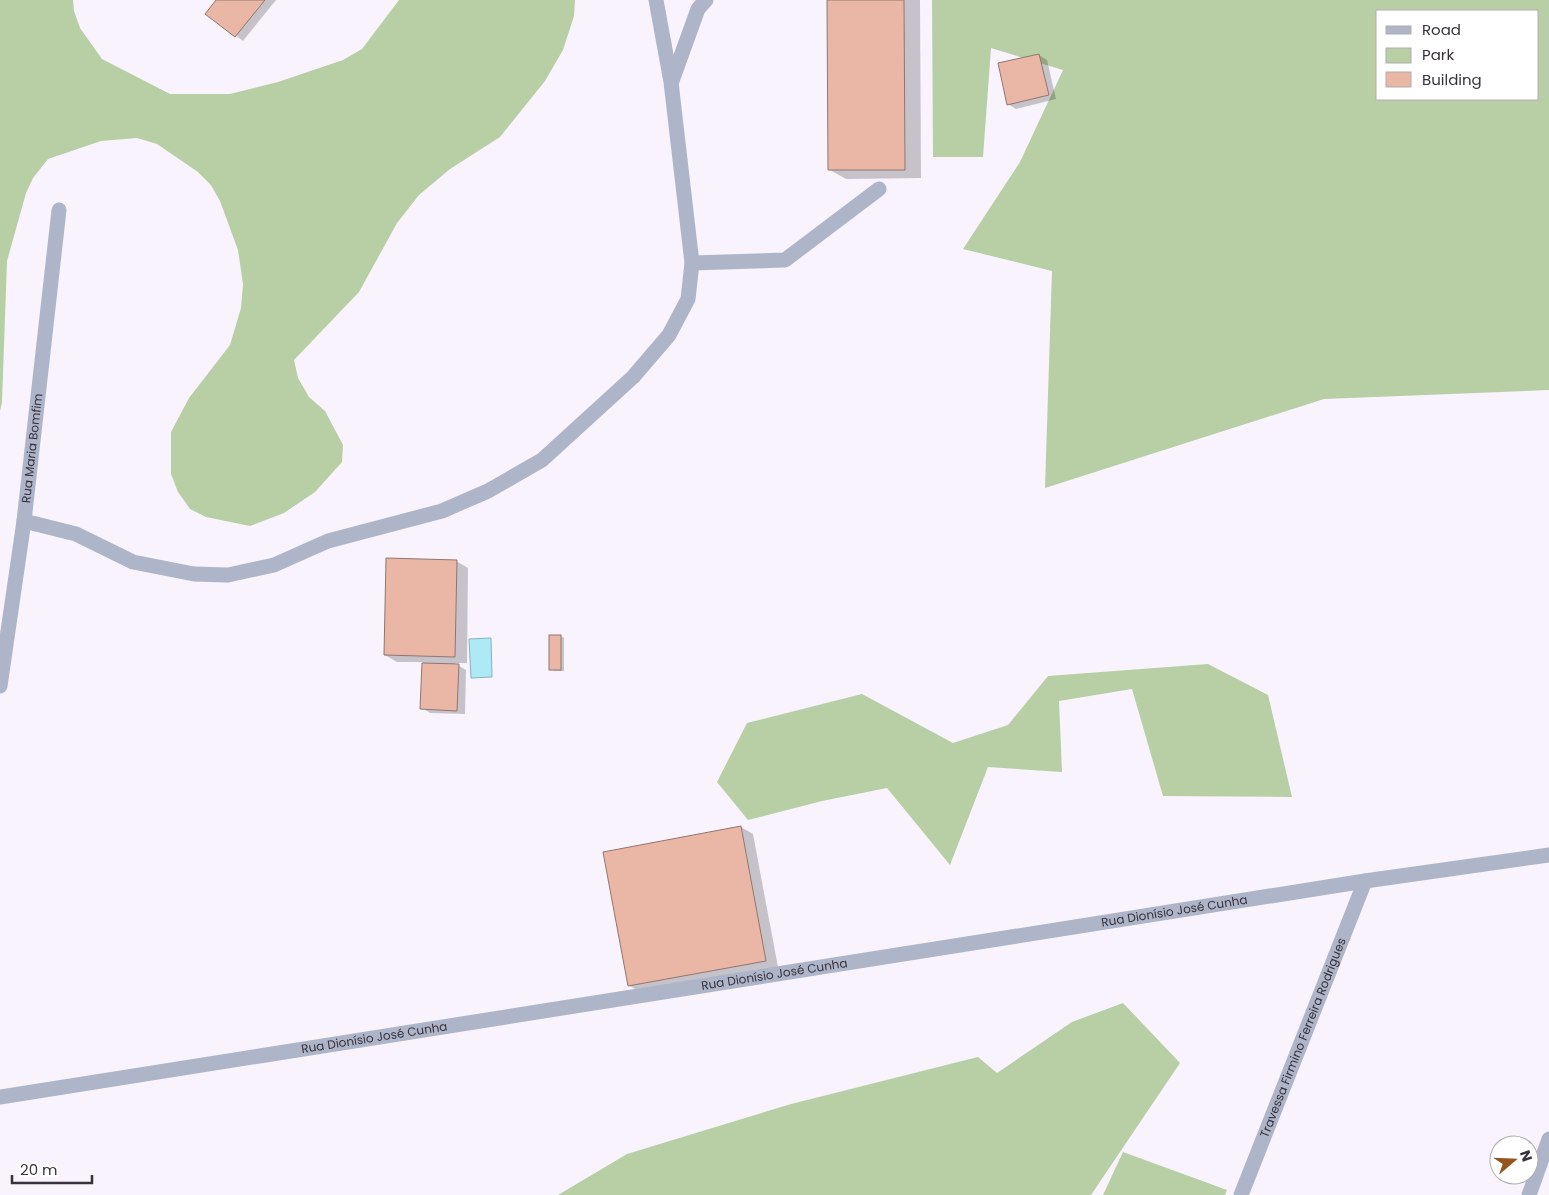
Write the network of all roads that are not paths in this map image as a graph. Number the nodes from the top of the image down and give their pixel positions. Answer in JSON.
{"nodes":[{"id":1,"x":656,"y":0,"type":"edge"},
{"id":2,"x":706,"y":0,"type":"edge"},
{"id":3,"x":671,"y":82,"type":"junction"},
{"id":4,"x":879,"y":189,"type":"dead end"},
{"id":5,"x":59,"y":210,"type":"dead end"},
{"id":6,"x":692,"y":263,"type":"junction"},
{"id":7,"x":24,"y":520,"type":"junction"},
{"id":8,"x":0,"y":686,"type":"edge"},
{"id":9,"x":1549,"y":855,"type":"edge"},
{"id":10,"x":1365,"y":881,"type":"junction"},
{"id":11,"x":0,"y":1097,"type":"edge"},
{"id":12,"x":1549,"y":1139,"type":"edge"},
{"id":13,"x":1241,"y":1195,"type":"edge"},
{"id":14,"x":1529,"y":1195,"type":"edge"}],
"edges":[{"from":1,"to":3,"type":"street"},
{"from":2,"to":3,"type":"street"},
{"from":3,"to":6,"type":"street"},
{"from":4,"to":6,"type":"street"},
{"from":5,"to":7,"type":"street","name":"Rua Maria Bomfim"},
{"from":6,"to":7,"type":"street"},
{"from":7,"to":8,"type":"street","name":"Rua Maria Bomfim"},
{"from":9,"to":10,"type":"street","name":"Rua Dionísio José Cunha"},
{"from":10,"to":11,"type":"street","name":"Rua Dionísio José Cunha"},
{"from":10,"to":13,"type":"street","name":"Travessa Firmino Ferreira Rodrigues"},
{"from":12,"to":14,"type":"street"}]}
